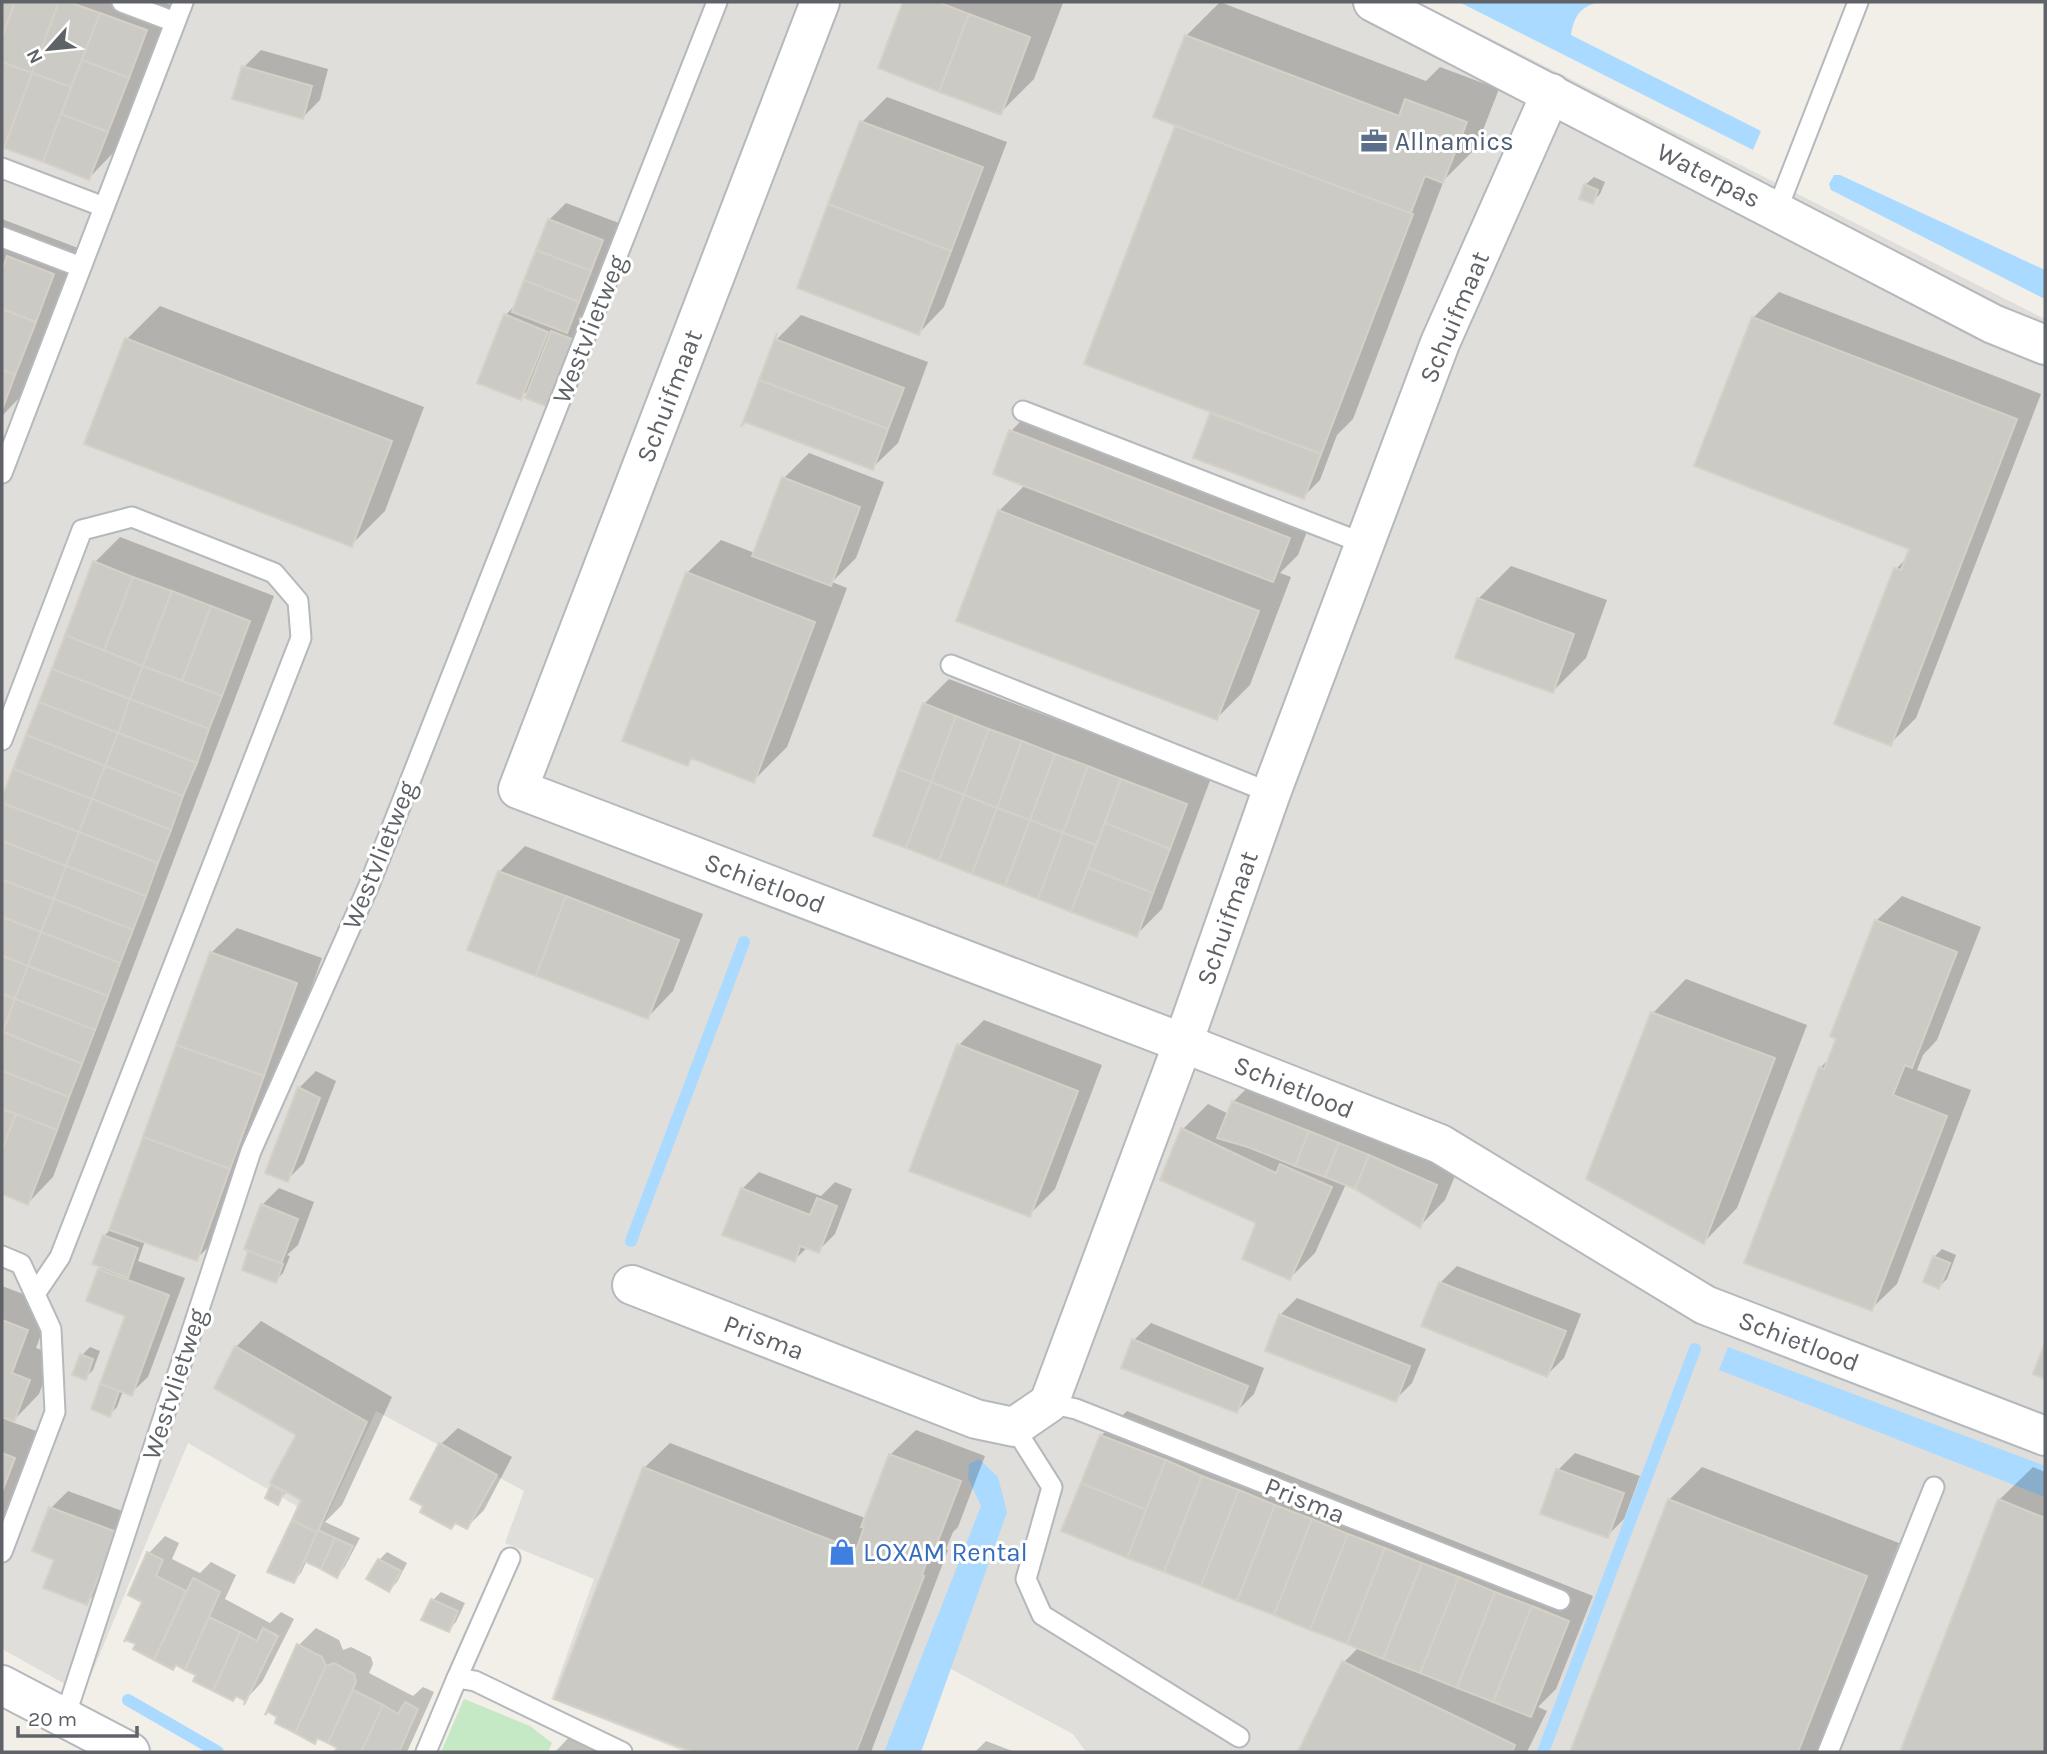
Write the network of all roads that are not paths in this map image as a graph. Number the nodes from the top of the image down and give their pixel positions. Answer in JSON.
{"nodes":[{"id":1,"x":122,"y":2,"type":"edge"},
{"id":2,"x":183,"y":2,"type":"edge"},
{"id":3,"x":718,"y":2,"type":"edge"},
{"id":4,"x":820,"y":2,"type":"edge"},
{"id":5,"x":1373,"y":2,"type":"edge"},
{"id":6,"x":1858,"y":2,"type":"edge"},
{"id":7,"x":175,"y":22,"type":"junction"},
{"id":8,"x":1551,"y":93,"type":"junction"},
{"id":9,"x":2,"y":168,"type":"edge"},
{"id":10,"x":104,"y":207,"type":"junction"},
{"id":11,"x":1777,"y":210,"type":"junction"},
{"id":12,"x":2,"y":237,"type":"edge"},
{"id":13,"x":81,"y":267,"type":"junction"},
{"id":14,"x":2045,"y":345,"type":"edge"},
{"id":15,"x":1023,"y":411,"type":"dead end"},
{"id":16,"x":6,"y":451,"type":"edge"},
{"id":17,"x":2,"y":473,"type":"edge"},
{"id":18,"x":1365,"y":544,"type":"junction"},
{"id":19,"x":951,"y":665,"type":"dead end"},
{"id":20,"x":2,"y":740,"type":"edge"},
{"id":21,"x":518,"y":789,"type":"joint"},
{"id":22,"x":1271,"y":793,"type":"junction"},
{"id":23,"x":1183,"y":1043,"type":"junction"},
{"id":24,"x":2,"y":1256,"type":"edge"},
{"id":25,"x":632,"y":1285,"type":"dead end"},
{"id":26,"x":35,"y":1294,"type":"junction"},
{"id":27,"x":1049,"y":1403,"type":"junction"},
{"id":28,"x":1014,"y":1427,"type":"junction"},
{"id":29,"x":2045,"y":1436,"type":"edge"},
{"id":30,"x":1934,"y":1487,"type":"dead end"},
{"id":31,"x":2,"y":1552,"type":"edge"},
{"id":32,"x":510,"y":1558,"type":"dead end"},
{"id":33,"x":1560,"y":1600,"type":"dead end"},
{"id":34,"x":457,"y":1678,"type":"junction"},
{"id":35,"x":2,"y":1685,"type":"edge"},
{"id":36,"x":65,"y":1717,"type":"junction"},
{"id":37,"x":1239,"y":1737,"type":"dead end"},
{"id":38,"x":130,"y":1752,"type":"edge"},
{"id":39,"x":426,"y":1752,"type":"edge"},
{"id":40,"x":622,"y":1752,"type":"edge"},
{"id":41,"x":1828,"y":1752,"type":"edge"}],
"edges":[{"from":1,"to":7,"type":"lane"},
{"from":2,"to":7,"type":"lane"},
{"from":3,"to":36,"type":"lane","name":"Westvlietweg"},
{"from":4,"to":21,"type":"street","name":"Schuifmaat"},
{"from":5,"to":8,"type":"street","name":"Waterpas"},
{"from":6,"to":11,"type":"lane"},
{"from":7,"to":10,"type":"lane"},
{"from":8,"to":11,"type":"street","name":"Waterpas"},
{"from":8,"to":18,"type":"street","name":"Schuifmaat"},
{"from":9,"to":10,"type":"lane"},
{"from":10,"to":13,"type":"lane"},
{"from":11,"to":14,"type":"street","name":"Waterpas"},
{"from":12,"to":13,"type":"lane"},
{"from":13,"to":16,"type":"lane"},
{"from":15,"to":18,"type":"lane"},
{"from":16,"to":17,"type":"lane"},
{"from":18,"to":22,"type":"street","name":"Schuifmaat"},
{"from":19,"to":22,"type":"lane"},
{"from":20,"to":26,"type":"lane"},
{"from":21,"to":23,"type":"street","name":"Schietlood"},
{"from":22,"to":23,"type":"street","name":"Schuifmaat"},
{"from":23,"to":27,"type":"street"},
{"from":23,"to":29,"type":"street","name":"Schietlood"},
{"from":24,"to":26,"type":"lane"},
{"from":25,"to":28,"type":"street","name":"Prisma"},
{"from":26,"to":31,"type":"lane"},
{"from":27,"to":28,"type":"street"},
{"from":27,"to":33,"type":"lane","name":"Prisma"},
{"from":28,"to":37,"type":"lane"},
{"from":30,"to":41,"type":"lane"},
{"from":32,"to":34,"type":"lane"},
{"from":34,"to":39,"type":"lane"},
{"from":34,"to":40,"type":"lane"},
{"from":35,"to":36,"type":"street"},
{"from":36,"to":38,"type":"street"}]}
